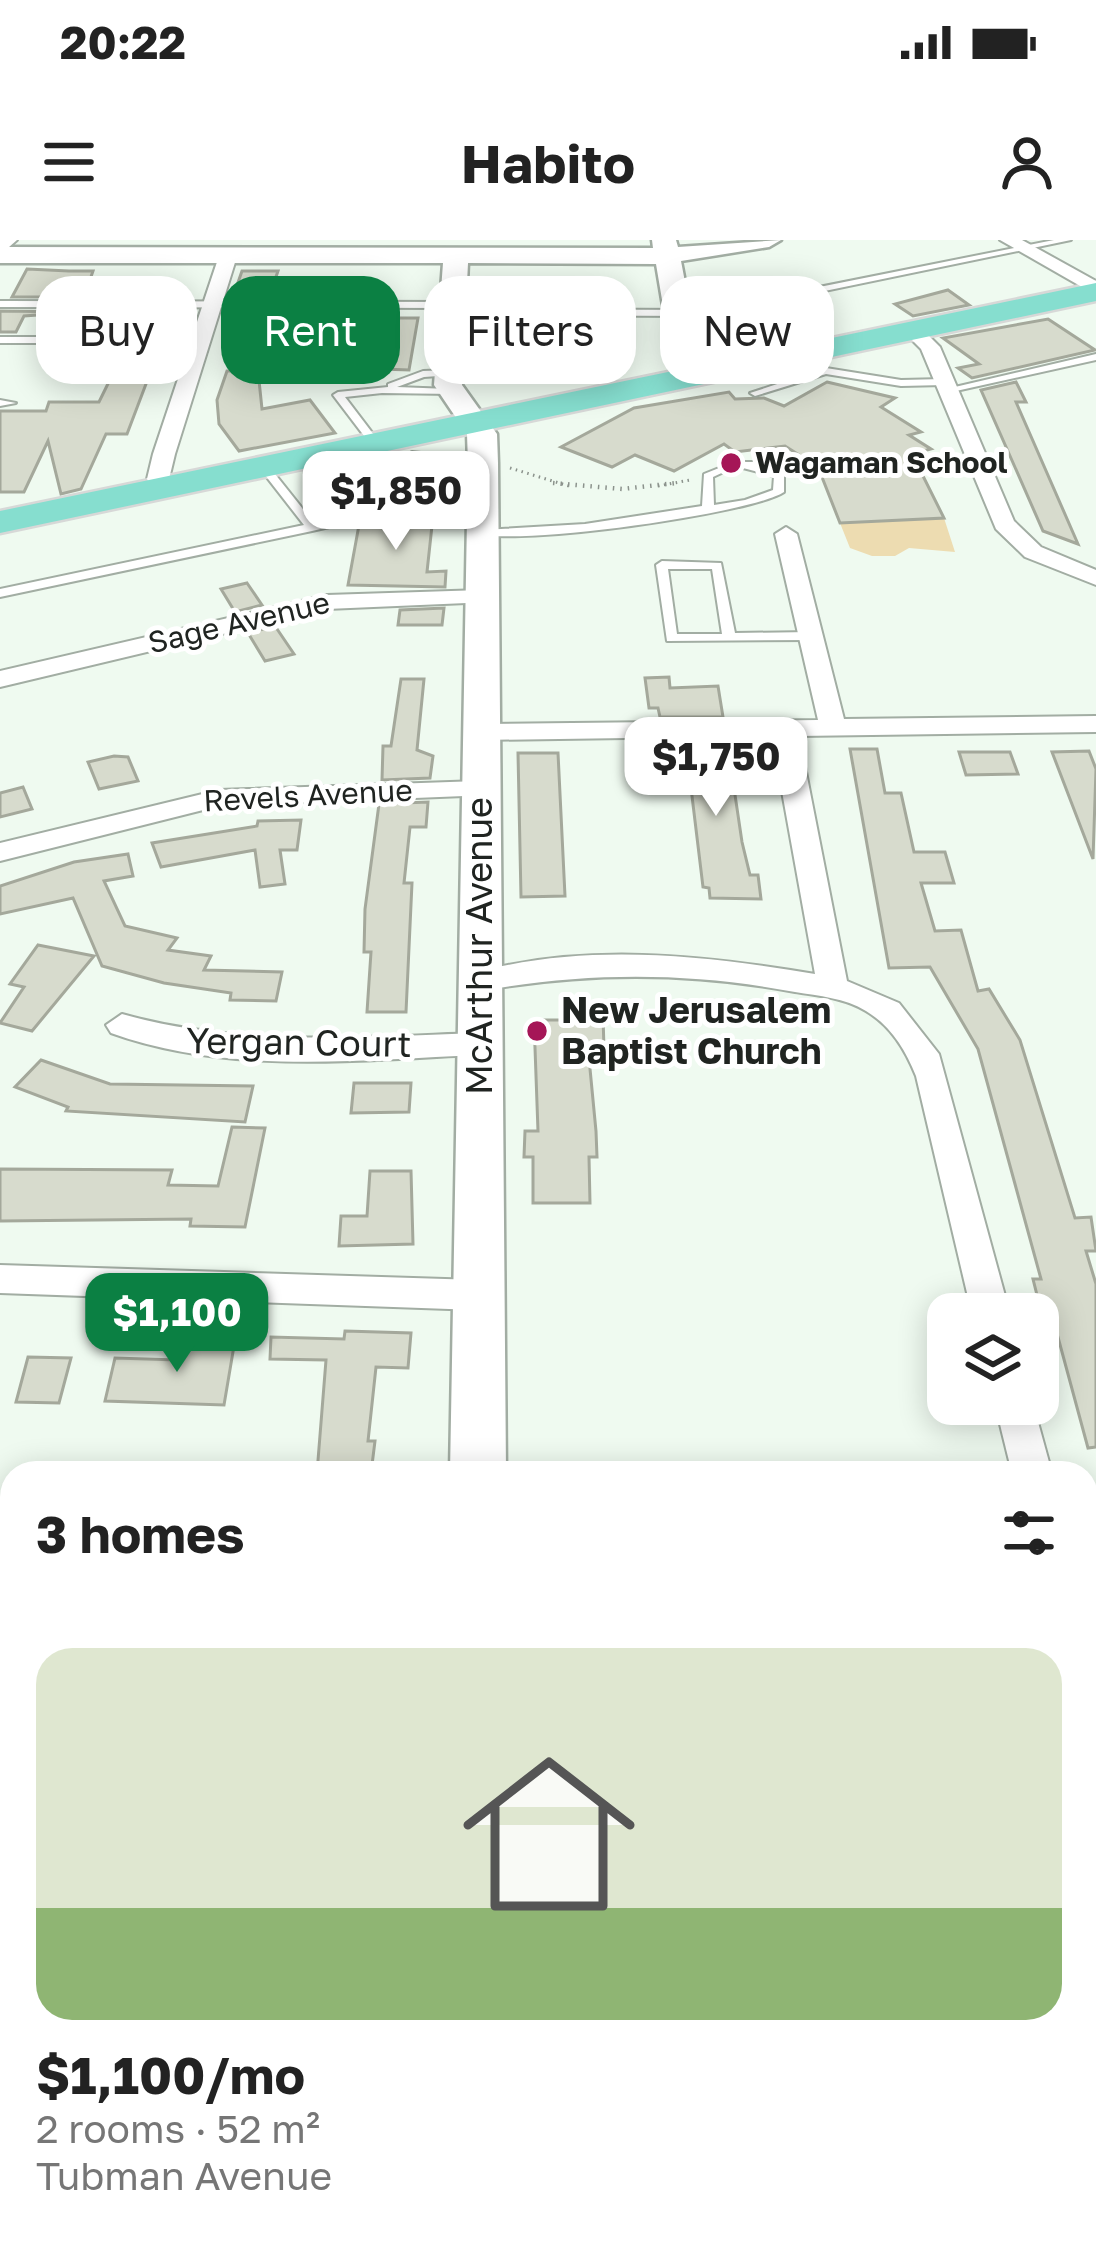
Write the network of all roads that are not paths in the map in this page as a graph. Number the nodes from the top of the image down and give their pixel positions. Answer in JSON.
{"nodes":[{"id":1,"x":8,"y":240,"type":"edge"},
{"id":2,"x":769,"y":240,"type":"edge"},
{"id":3,"x":1067,"y":240,"type":"edge"},
{"id":4,"x":1017,"y":244,"type":"edge"},
{"id":5,"x":665,"y":248,"type":"edge"},
{"id":6,"x":0,"y":252,"type":"edge"},
{"id":7,"x":228,"y":256,"type":"junction"},
{"id":8,"x":456,"y":257,"type":"junction"},
{"id":9,"x":455,"y":276,"type":"edge"},
{"id":10,"x":834,"y":284,"type":"edge"},
{"id":11,"x":1096,"y":290,"type":"edge"},
{"id":12,"x":0,"y":304,"type":"edge"},
{"id":13,"x":210,"y":305,"type":"junction"},
{"id":14,"x":424,"y":309,"type":"edge"},
{"id":15,"x":913,"y":330,"type":"junction"},
{"id":16,"x":0,"y":340,"type":"edge"},
{"id":17,"x":199,"y":340,"type":"junction"},
{"id":18,"x":834,"y":347,"type":"edge"},
{"id":19,"x":1096,"y":357,"type":"edge"},
{"id":20,"x":462,"y":384,"type":"edge"},
{"id":21,"x":660,"y":384,"type":"edge"},
{"id":22,"x":945,"y":386,"type":"junction"},
{"id":23,"x":382,"y":390,"type":"junction"},
{"id":24,"x":755,"y":393,"type":"dead end"},
{"id":25,"x":468,"y":428,"type":"junction"},
{"id":26,"x":396,"y":447,"type":"junction"},
{"id":27,"x":263,"y":466,"type":"junction"},
{"id":28,"x":433,"y":477,"type":"dead end"},
{"id":29,"x":320,"y":480,"type":"dead end"},
{"id":30,"x":163,"y":488,"type":"junction"},
{"id":31,"x":708,"y":509,"type":"junction"},
{"id":32,"x":0,"y":522,"type":"edge"},
{"id":33,"x":312,"y":528,"type":"junction"},
{"id":34,"x":483,"y":533,"type":"junction"},
{"id":35,"x":786,"y":534,"type":"dead end"},
{"id":36,"x":1096,"y":578,"type":"edge"},
{"id":37,"x":0,"y":593,"type":"edge"},
{"id":38,"x":482,"y":597,"type":"junction"},
{"id":39,"x":811,"y":636,"type":"junction"},
{"id":40,"x":729,"y":637,"type":"junction"},
{"id":41,"x":0,"y":679,"type":"edge"},
{"id":42,"x":1096,"y":724,"type":"edge"},
{"id":43,"x":833,"y":728,"type":"junction"},
{"id":44,"x":784,"y":729,"type":"junction"},
{"id":45,"x":481,"y":732,"type":"junction"},
{"id":46,"x":479,"y":789,"type":"junction"},
{"id":47,"x":0,"y":852,"type":"edge"},
{"id":48,"x":481,"y":980,"type":"junction"},
{"id":49,"x":833,"y":989,"type":"junction"},
{"id":50,"x":122,"y":1025,"type":"dead end"},
{"id":51,"x":478,"y":1043,"type":"junction"},
{"id":52,"x":0,"y":1279,"type":"edge"},
{"id":53,"x":985,"y":1293,"type":"edge"},
{"id":54,"x":478,"y":1295,"type":"junction"},
{"id":55,"x":1019,"y":1425,"type":"edge"},
{"id":56,"x":478,"y":1461,"type":"edge"},
{"id":57,"x":1029,"y":1461,"type":"edge"}],
"edges":[{"from":1,"to":6,"type":"street"},
{"from":2,"to":5,"type":"street"},
{"from":3,"to":4,"type":"lane"},
{"from":4,"to":10,"type":"lane"},
{"from":4,"to":11,"type":"street"},
{"from":5,"to":8,"type":"street"},
{"from":6,"to":7,"type":"street"},
{"from":7,"to":8,"type":"street"},
{"from":7,"to":13,"type":"street"},
{"from":8,"to":9,"type":"street","name":"McArthur Avenue"},
{"from":11,"to":15,"type":"main road"},
{"from":12,"to":13,"type":"lane"},
{"from":13,"to":14,"type":"lane"},
{"from":13,"to":17,"type":"street"},
{"from":15,"to":18,"type":"main road"},
{"from":15,"to":22,"type":"street"},
{"from":16,"to":17,"type":"lane"},
{"from":17,"to":30,"type":"street"},
{"from":19,"to":22,"type":"lane"},
{"from":20,"to":25,"type":"street","name":"McArthur Avenue"},
{"from":21,"to":25,"type":"main road"},
{"from":22,"to":24,"type":"lane"},
{"from":22,"to":36,"type":"street"},
{"from":23,"to":25,"type":"lane"},
{"from":23,"to":25,"type":"lane"},
{"from":23,"to":26,"type":"lane"},
{"from":25,"to":26,"type":"main road"},
{"from":25,"to":33,"type":"lane"},
{"from":25,"to":34,"type":"street","name":"McArthur Avenue"},
{"from":26,"to":27,"type":"main road"},
{"from":26,"to":28,"type":"lane"},
{"from":26,"to":29,"type":"lane"},
{"from":27,"to":30,"type":"main road"},
{"from":27,"to":33,"type":"lane"},
{"from":30,"to":32,"type":"main road"},
{"from":31,"to":31,"type":"lane"},
{"from":31,"to":34,"type":"lane"},
{"from":33,"to":37,"type":"lane"},
{"from":34,"to":38,"type":"street","name":"McArthur Avenue"},
{"from":35,"to":39,"type":"street"},
{"from":38,"to":41,"type":"street","name":"Sage Avenue"},
{"from":38,"to":45,"type":"street","name":"McArthur Avenue"},
{"from":39,"to":40,"type":"lane"},
{"from":39,"to":43,"type":"street"},
{"from":40,"to":40,"type":"lane"},
{"from":42,"to":43,"type":"street"},
{"from":43,"to":44,"type":"street"},
{"from":44,"to":45,"type":"street"},
{"from":44,"to":49,"type":"street"},
{"from":45,"to":46,"type":"street","name":"McArthur Avenue"},
{"from":46,"to":47,"type":"street","name":"Revels Avenue"},
{"from":46,"to":48,"type":"street","name":"McArthur Avenue"},
{"from":48,"to":49,"type":"street"},
{"from":48,"to":51,"type":"street","name":"McArthur Avenue"},
{"from":49,"to":53,"type":"street"},
{"from":50,"to":51,"type":"street","name":"Yergan Court"},
{"from":51,"to":54,"type":"street","name":"McArthur Avenue"},
{"from":52,"to":54,"type":"street"},
{"from":54,"to":56,"type":"street","name":"McArthur Avenue"},
{"from":55,"to":57,"type":"street"}]}
